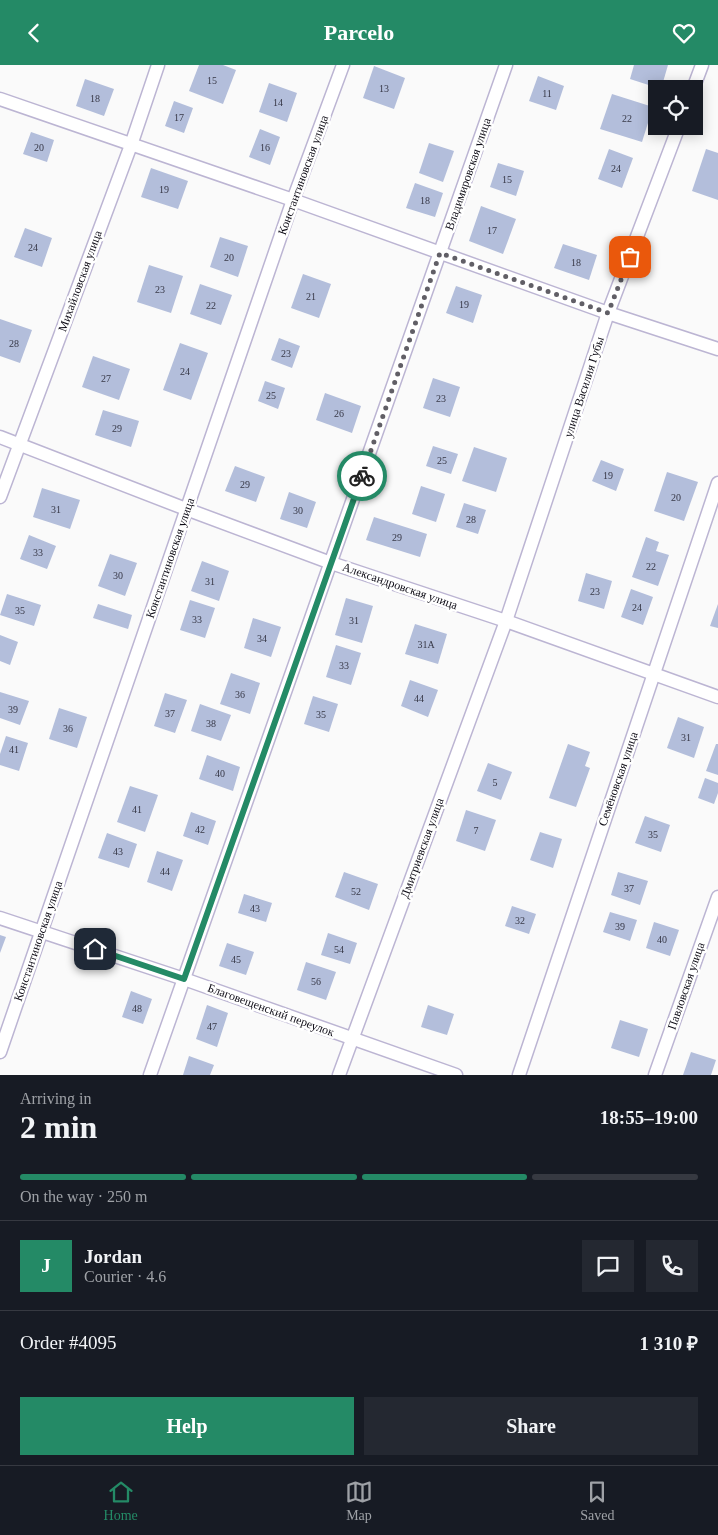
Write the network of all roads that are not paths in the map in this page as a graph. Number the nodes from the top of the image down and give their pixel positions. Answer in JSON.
{"nodes":[{"id":1,"x":158,"y":65,"type":"edge"},
{"id":2,"x":342,"y":65,"type":"edge"},
{"id":3,"x":506,"y":65,"type":"edge"},
{"id":4,"x":702,"y":65,"type":"edge"},
{"id":5,"x":696,"y":80,"type":"edge"},
{"id":6,"x":0,"y":99,"type":"edge"},
{"id":7,"x":676,"y":135,"type":"edge"},
{"id":8,"x":131,"y":145,"type":"junction"},
{"id":9,"x":293,"y":200,"type":"junction"},
{"id":10,"x":440,"y":253,"type":"junction"},
{"id":11,"x":608,"y":313,"type":"junction"},
{"id":12,"x":718,"y":349,"type":"edge"},
{"id":13,"x":0,"y":437,"type":"edge"},
{"id":14,"x":19,"y":444,"type":"junction"},
{"id":15,"x":718,"y":483,"type":"edge"},
{"id":16,"x":0,"y":497,"type":"edge"},
{"id":17,"x":186,"y":509,"type":"junction"},
{"id":18,"x":331,"y":563,"type":"junction"},
{"id":19,"x":506,"y":621,"type":"junction"},
{"id":20,"x":654,"y":674,"type":"junction"},
{"id":21,"x":718,"y":697,"type":"edge"},
{"id":22,"x":718,"y":897,"type":"edge"},
{"id":23,"x":0,"y":918,"type":"edge"},
{"id":24,"x":42,"y":931,"type":"junction"},
{"id":25,"x":184,"y":979,"type":"junction"},
{"id":26,"x":351,"y":1039,"type":"junction"},
{"id":27,"x":0,"y":1052,"type":"edge"},
{"id":28,"x":150,"y":1075,"type":"edge"},
{"id":29,"x":339,"y":1075,"type":"edge"},
{"id":30,"x":456,"y":1075,"type":"edge"},
{"id":31,"x":519,"y":1075,"type":"edge"},
{"id":32,"x":655,"y":1075,"type":"edge"}],
"edges":[{"from":1,"to":8,"type":"street","name":"Михайловская улица"},
{"from":2,"to":9,"type":"street","name":"Константиновская улица"},
{"from":3,"to":10,"type":"street","name":"Владимировская улица"},
{"from":4,"to":5,"type":"street"},
{"from":6,"to":8,"type":"street"},
{"from":7,"to":11,"type":"street","name":"улица Василия Губы"},
{"from":8,"to":9,"type":"street"},
{"from":8,"to":14,"type":"street","name":"Михайловская улица"},
{"from":9,"to":10,"type":"street"},
{"from":9,"to":17,"type":"street","name":"Константиновская улица"},
{"from":10,"to":11,"type":"street"},
{"from":10,"to":18,"type":"street","name":"Владимировская улица"},
{"from":11,"to":12,"type":"street"},
{"from":11,"to":19,"type":"street","name":"улица Василия Губы"},
{"from":13,"to":14,"type":"street","name":"Александровская улица"},
{"from":14,"to":16,"type":"street","name":"Михайловская улица"},
{"from":14,"to":17,"type":"street","name":"Александровская улица"},
{"from":15,"to":20,"type":"street","name":"Семёновская улица"},
{"from":17,"to":18,"type":"street","name":"Александровская улица"},
{"from":17,"to":24,"type":"street","name":"Константиновская улица"},
{"from":18,"to":19,"type":"street","name":"Александровская улица"},
{"from":18,"to":25,"type":"street","name":"Владимировская улица"},
{"from":19,"to":20,"type":"street","name":"Александровская улица"},
{"from":19,"to":26,"type":"street","name":"Дмитриевская улица"},
{"from":20,"to":21,"type":"street","name":"Александровская улица"},
{"from":20,"to":31,"type":"street","name":"Семёновская улица"},
{"from":22,"to":32,"type":"street","name":"Павловская улица"},
{"from":23,"to":24,"type":"street","name":"Благовещенский переулок"},
{"from":24,"to":25,"type":"street","name":"Благовещенский переулок"},
{"from":24,"to":27,"type":"street","name":"Константиновская улица"},
{"from":25,"to":26,"type":"street","name":"Благовещенский переулок"},
{"from":25,"to":28,"type":"street","name":"Владимировская улица"},
{"from":26,"to":29,"type":"street","name":"Дмитриевская улица"},
{"from":26,"to":30,"type":"street","name":"Благовещенский переулок"}]}
